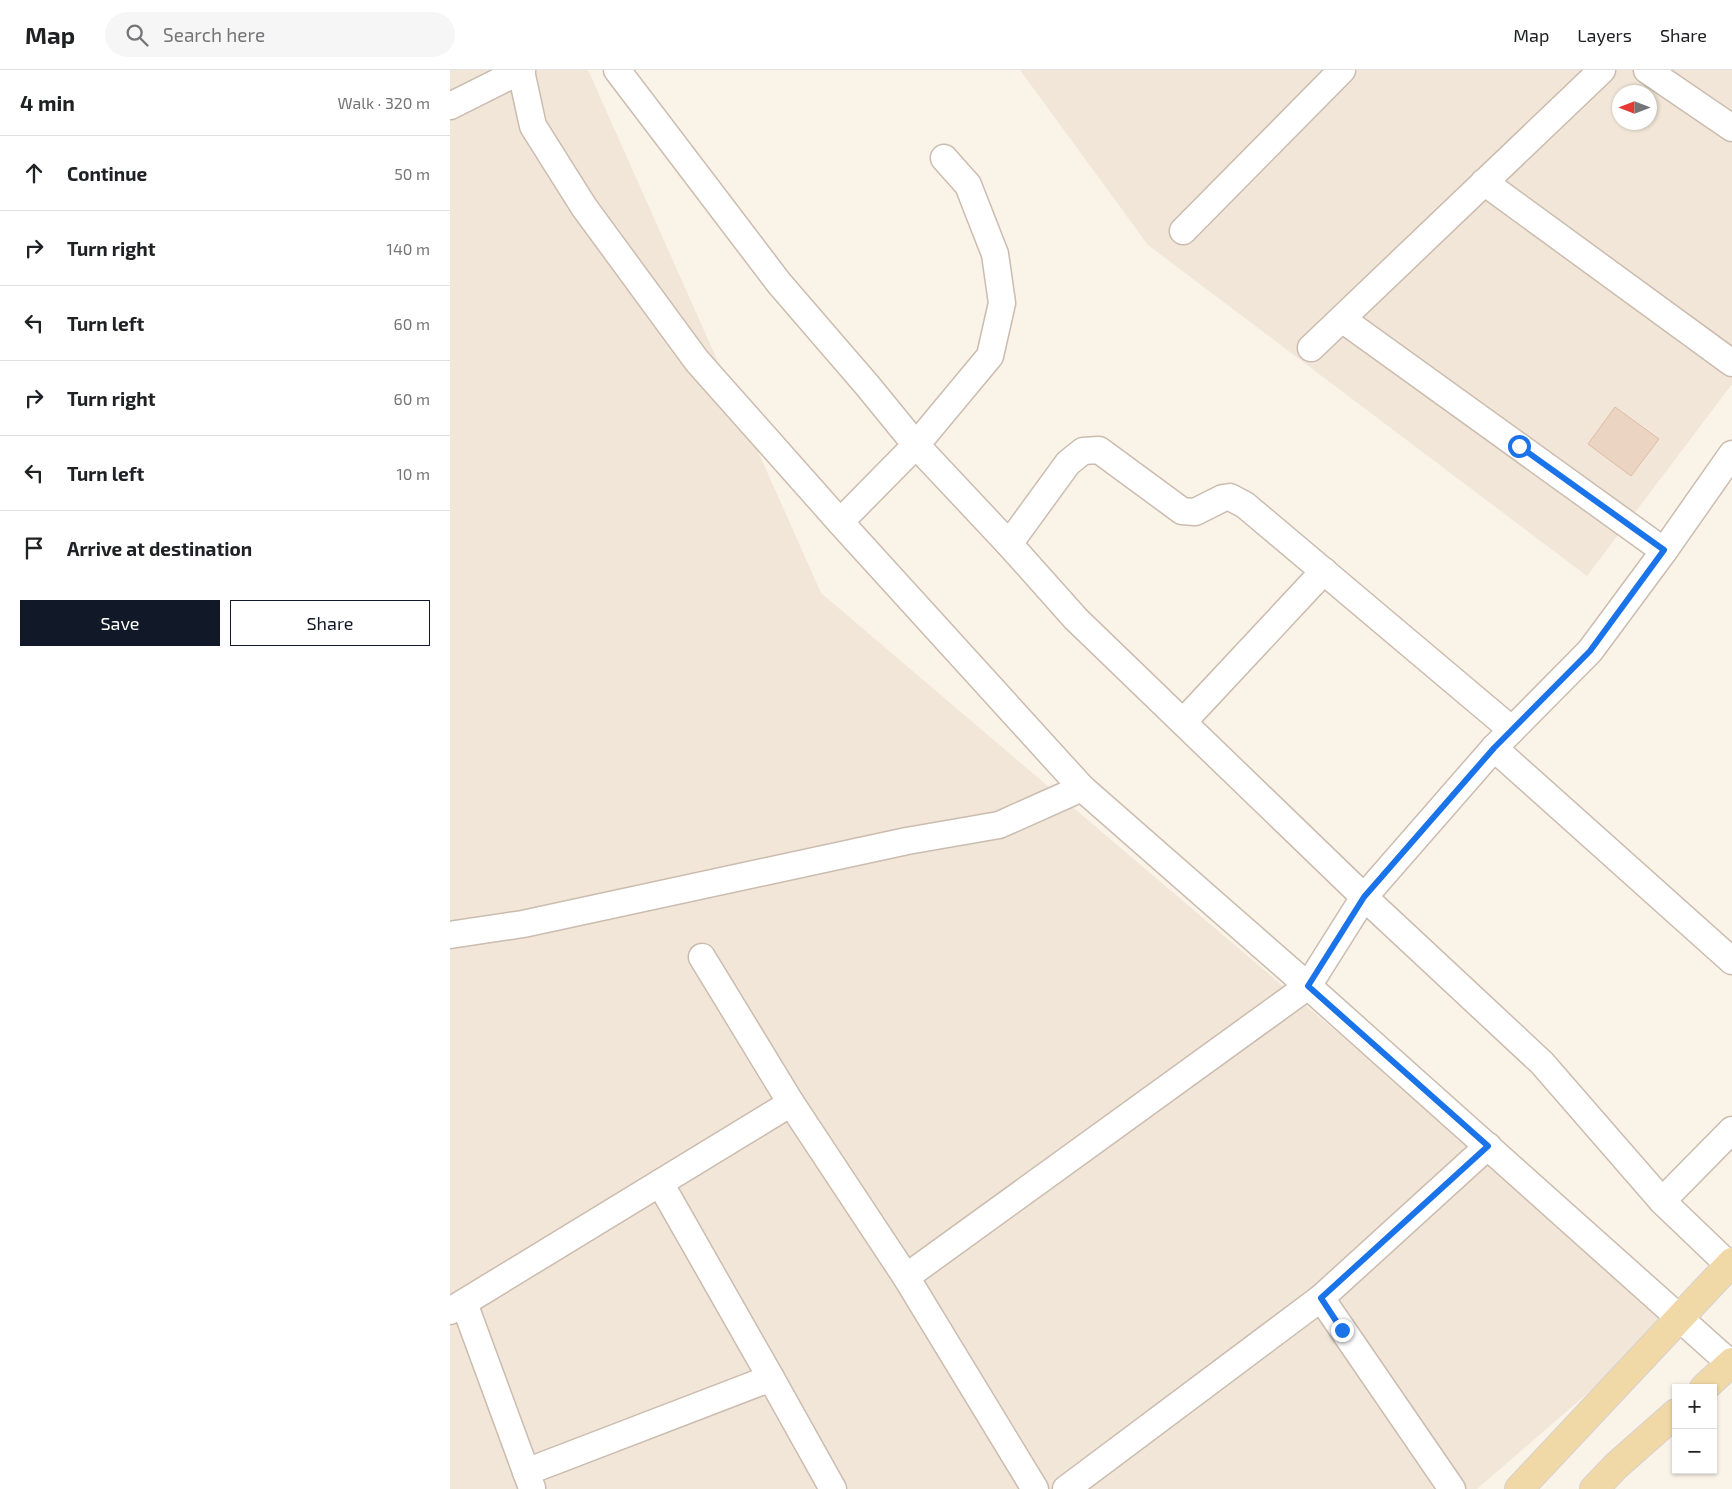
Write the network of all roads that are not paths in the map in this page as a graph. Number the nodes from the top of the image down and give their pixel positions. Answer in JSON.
{"nodes":[{"id":1,"x":522,"y":70,"type":"edge"},
{"id":2,"x":617,"y":70,"type":"edge"},
{"id":3,"x":1342,"y":70,"type":"edge"},
{"id":4,"x":1602,"y":70,"type":"edge"},
{"id":5,"x":1647,"y":70,"type":"edge"},
{"id":6,"x":1677,"y":79,"type":"edge"},
{"id":7,"x":450,"y":106,"type":"edge"},
{"id":8,"x":1732,"y":128,"type":"edge"},
{"id":9,"x":944,"y":158,"type":"dead end"},
{"id":10,"x":1484,"y":182,"type":"junction"},
{"id":11,"x":1183,"y":231,"type":"dead end"},
{"id":12,"x":1342,"y":319,"type":"junction"},
{"id":13,"x":1311,"y":348,"type":"dead end"},
{"id":14,"x":1732,"y":363,"type":"edge"},
{"id":15,"x":916,"y":445,"type":"junction"},
{"id":16,"x":1732,"y":454,"type":"edge"},
{"id":17,"x":840,"y":522,"type":"junction"},
{"id":18,"x":1009,"y":544,"type":"junction"},
{"id":19,"x":1664,"y":550,"type":"junction"},
{"id":20,"x":1324,"y":571,"type":"junction"},
{"id":21,"x":1183,"y":722,"type":"junction"},
{"id":22,"x":1512,"y":730,"type":"junction"},
{"id":23,"x":1494,"y":748,"type":"junction"},
{"id":24,"x":1082,"y":788,"type":"junction"},
{"id":25,"x":1364,"y":897,"type":"junction"},
{"id":26,"x":450,"y":935,"type":"edge"},
{"id":27,"x":702,"y":957,"type":"dead end"},
{"id":28,"x":1732,"y":961,"type":"edge"},
{"id":29,"x":1308,"y":986,"type":"junction"},
{"id":30,"x":792,"y":1103,"type":"junction"},
{"id":31,"x":1732,"y":1130,"type":"edge"},
{"id":32,"x":1488,"y":1146,"type":"junction"},
{"id":33,"x":660,"y":1183,"type":"junction"},
{"id":34,"x":1662,"y":1201,"type":"junction"},
{"id":35,"x":1731,"y":1265,"type":"edge"},
{"id":36,"x":906,"y":1277,"type":"junction"},
{"id":37,"x":1321,"y":1298,"type":"junction"},
{"id":38,"x":457,"y":1307,"type":"edge"},
{"id":39,"x":1681,"y":1318,"type":"junction"},
{"id":40,"x":1732,"y":1364,"type":"edge"},
{"id":41,"x":770,"y":1378,"type":"junction"},
{"id":42,"x":1709,"y":1384,"type":"edge"},
{"id":43,"x":1672,"y":1417,"type":"edge"},
{"id":44,"x":529,"y":1481,"type":"edge"},
{"id":45,"x":833,"y":1489,"type":"edge"},
{"id":46,"x":1034,"y":1489,"type":"edge"},
{"id":47,"x":1066,"y":1489,"type":"edge"},
{"id":48,"x":1452,"y":1489,"type":"edge"},
{"id":49,"x":1519,"y":1489,"type":"edge"},
{"id":50,"x":1594,"y":1489,"type":"edge"}],
"edges":[{"from":1,"to":7,"type":"street"},
{"from":1,"to":17,"type":"street"},
{"from":2,"to":15,"type":"street"},
{"from":3,"to":11,"type":"street"},
{"from":4,"to":10,"type":"street"},
{"from":5,"to":6,"type":"street"},
{"from":6,"to":8,"type":"street"},
{"from":9,"to":15,"type":"street"},
{"from":10,"to":12,"type":"street"},
{"from":10,"to":14,"type":"street"},
{"from":12,"to":13,"type":"street"},
{"from":12,"to":19,"type":"street"},
{"from":15,"to":17,"type":"street"},
{"from":15,"to":18,"type":"street"},
{"from":16,"to":19,"type":"street"},
{"from":17,"to":24,"type":"street"},
{"from":18,"to":20,"type":"street"},
{"from":18,"to":21,"type":"street"},
{"from":19,"to":22,"type":"street"},
{"from":20,"to":21,"type":"street"},
{"from":20,"to":22,"type":"street"},
{"from":21,"to":25,"type":"street"},
{"from":22,"to":23,"type":"street"},
{"from":23,"to":25,"type":"street"},
{"from":23,"to":28,"type":"street"},
{"from":24,"to":26,"type":"street"},
{"from":24,"to":29,"type":"street"},
{"from":25,"to":29,"type":"street"},
{"from":25,"to":34,"type":"street"},
{"from":27,"to":30,"type":"street"},
{"from":29,"to":32,"type":"street"},
{"from":29,"to":36,"type":"street"},
{"from":30,"to":33,"type":"street"},
{"from":30,"to":36,"type":"street"},
{"from":31,"to":34,"type":"street"},
{"from":32,"to":37,"type":"street"},
{"from":32,"to":39,"type":"street"},
{"from":33,"to":38,"type":"street"},
{"from":33,"to":41,"type":"street"},
{"from":34,"to":35,"type":"street"},
{"from":35,"to":39,"type":"main road"},
{"from":36,"to":46,"type":"street"},
{"from":37,"to":47,"type":"street"},
{"from":37,"to":48,"type":"street"},
{"from":38,"to":44,"type":"street"},
{"from":39,"to":40,"type":"street"},
{"from":39,"to":49,"type":"main road"},
{"from":40,"to":42,"type":"main road"},
{"from":41,"to":44,"type":"street"},
{"from":41,"to":45,"type":"street"},
{"from":43,"to":50,"type":"main road"}]}
